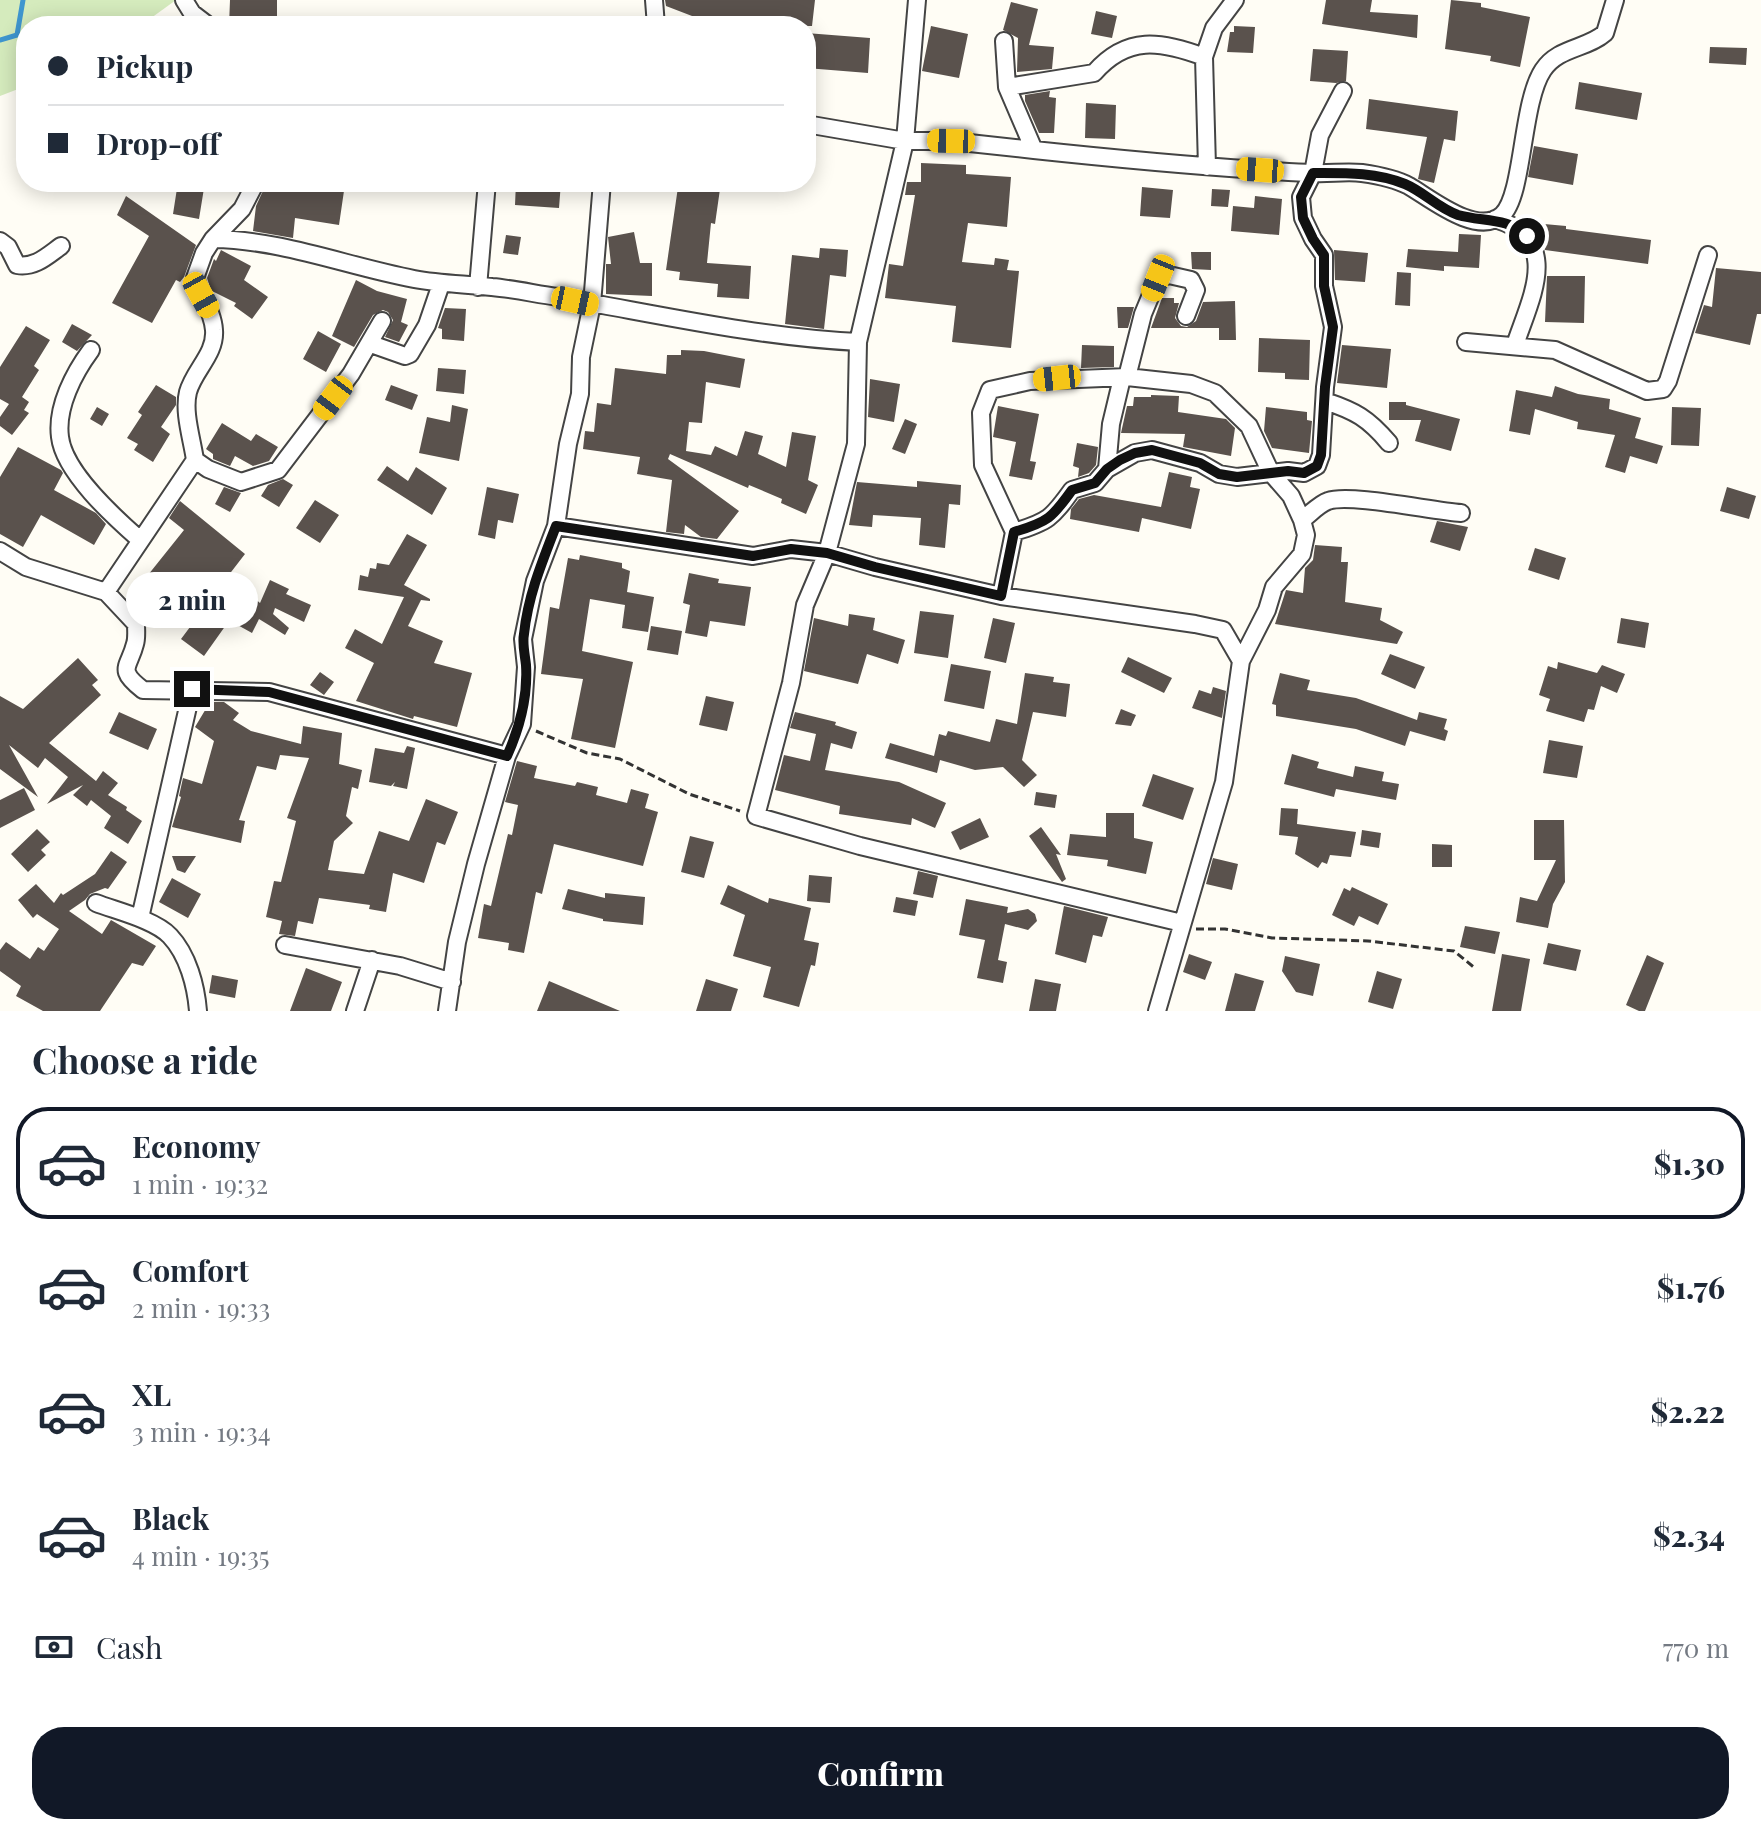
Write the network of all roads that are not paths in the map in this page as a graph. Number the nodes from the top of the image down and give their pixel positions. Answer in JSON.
{"nodes":[{"id":1,"x":184,"y":0,"type":"edge"},
{"id":2,"x":917,"y":0,"type":"edge"},
{"id":3,"x":1235,"y":0,"type":"edge"},
{"id":4,"x":1615,"y":0,"type":"edge"},
{"id":5,"x":196,"y":16,"type":"edge"},
{"id":6,"x":1004,"y":41,"type":"dead end"},
{"id":7,"x":1204,"y":57,"type":"junction"},
{"id":8,"x":1007,"y":87,"type":"junction"},
{"id":9,"x":1343,"y":91,"type":"dead end"},
{"id":10,"x":816,"y":126,"type":"edge"},
{"id":11,"x":905,"y":141,"type":"junction"},
{"id":12,"x":1034,"y":150,"type":"junction"},
{"id":13,"x":1207,"y":167,"type":"junction"},
{"id":14,"x":1313,"y":173,"type":"junction"},
{"id":15,"x":251,"y":192,"type":"edge"},
{"id":16,"x":486,"y":192,"type":"edge"},
{"id":17,"x":601,"y":192,"type":"edge"},
{"id":18,"x":1495,"y":219,"type":"junction"},
{"id":19,"x":213,"y":239,"type":"junction"},
{"id":20,"x":0,"y":241,"type":"edge"},
{"id":21,"x":61,"y":246,"type":"dead end"},
{"id":22,"x":1708,"y":255,"type":"dead end"},
{"id":23,"x":441,"y":284,"type":"junction"},
{"id":24,"x":478,"y":287,"type":"junction"},
{"id":25,"x":592,"y":304,"type":"junction"},
{"id":26,"x":1186,"y":316,"type":"dead end"},
{"id":27,"x":382,"y":321,"type":"dead end"},
{"id":28,"x":858,"y":342,"type":"junction"},
{"id":29,"x":1466,"y":342,"type":"dead end"},
{"id":30,"x":371,"y":344,"type":"junction"},
{"id":31,"x":1515,"y":345,"type":"junction"},
{"id":32,"x":91,"y":350,"type":"dead end"},
{"id":33,"x":1124,"y":377,"type":"junction"},
{"id":34,"x":1325,"y":401,"type":"junction"},
{"id":35,"x":1389,"y":443,"type":"dead end"},
{"id":36,"x":195,"y":460,"type":"junction"},
{"id":37,"x":1107,"y":469,"type":"junction"},
{"id":38,"x":1271,"y":473,"type":"junction"},
{"id":39,"x":1461,"y":513,"type":"dead end"},
{"id":40,"x":1302,"y":520,"type":"junction"},
{"id":41,"x":556,"y":526,"type":"junction"},
{"id":42,"x":1014,"y":532,"type":"junction"},
{"id":43,"x":139,"y":539,"type":"junction"},
{"id":44,"x":0,"y":551,"type":"edge"},
{"id":45,"x":827,"y":553,"type":"junction"},
{"id":46,"x":106,"y":592,"type":"junction"},
{"id":47,"x":1001,"y":596,"type":"junction"},
{"id":48,"x":1241,"y":661,"type":"junction"},
{"id":49,"x":192,"y":689,"type":"junction"},
{"id":50,"x":507,"y":756,"type":"junction"},
{"id":51,"x":96,"y":903,"type":"dead end"},
{"id":52,"x":140,"y":918,"type":"junction"},
{"id":53,"x":1181,"y":926,"type":"junction"},
{"id":54,"x":285,"y":945,"type":"dead end"},
{"id":55,"x":372,"y":960,"type":"junction"},
{"id":56,"x":452,"y":982,"type":"junction"},
{"id":57,"x":198,"y":1011,"type":"edge"},
{"id":58,"x":355,"y":1011,"type":"edge"},
{"id":59,"x":447,"y":1011,"type":"edge"},
{"id":60,"x":1157,"y":1011,"type":"edge"}],
"edges":[{"from":1,"to":5,"type":"street"},
{"from":2,"to":11,"type":"street"},
{"from":3,"to":7,"type":"street"},
{"from":4,"to":18,"type":"street"},
{"from":6,"to":8,"type":"street"},
{"from":7,"to":8,"type":"street"},
{"from":7,"to":13,"type":"street"},
{"from":8,"to":12,"type":"street"},
{"from":9,"to":14,"type":"street"},
{"from":10,"to":11,"type":"street"},
{"from":11,"to":12,"type":"street"},
{"from":11,"to":28,"type":"street"},
{"from":12,"to":13,"type":"street"},
{"from":13,"to":14,"type":"street"},
{"from":14,"to":18,"type":"street"},
{"from":14,"to":34,"type":"street"},
{"from":15,"to":19,"type":"street"},
{"from":16,"to":24,"type":"street"},
{"from":17,"to":25,"type":"street"},
{"from":18,"to":31,"type":"street"},
{"from":19,"to":23,"type":"street"},
{"from":19,"to":36,"type":"street"},
{"from":20,"to":21,"type":"street"},
{"from":22,"to":31,"type":"street"},
{"from":23,"to":24,"type":"street"},
{"from":23,"to":30,"type":"street"},
{"from":24,"to":25,"type":"street"},
{"from":25,"to":28,"type":"street"},
{"from":25,"to":41,"type":"street"},
{"from":26,"to":33,"type":"street"},
{"from":27,"to":30,"type":"street"},
{"from":28,"to":45,"type":"street"},
{"from":29,"to":31,"type":"street"},
{"from":30,"to":36,"type":"street"},
{"from":32,"to":43,"type":"street"},
{"from":33,"to":37,"type":"street"},
{"from":33,"to":38,"type":"street"},
{"from":33,"to":42,"type":"street"},
{"from":34,"to":35,"type":"street"},
{"from":34,"to":38,"type":"street"},
{"from":36,"to":43,"type":"street"},
{"from":37,"to":38,"type":"street"},
{"from":37,"to":42,"type":"street"},
{"from":38,"to":40,"type":"street"},
{"from":39,"to":40,"type":"street"},
{"from":40,"to":48,"type":"street"},
{"from":41,"to":45,"type":"street"},
{"from":41,"to":50,"type":"street"},
{"from":42,"to":47,"type":"street"},
{"from":43,"to":46,"type":"street"},
{"from":44,"to":46,"type":"street"},
{"from":45,"to":47,"type":"street"},
{"from":45,"to":53,"type":"street"},
{"from":46,"to":49,"type":"street"},
{"from":47,"to":48,"type":"street"},
{"from":48,"to":53,"type":"street"},
{"from":49,"to":50,"type":"street"},
{"from":49,"to":52,"type":"street"},
{"from":50,"to":56,"type":"street"},
{"from":51,"to":52,"type":"street"},
{"from":52,"to":57,"type":"street"},
{"from":53,"to":60,"type":"street"},
{"from":54,"to":55,"type":"street"},
{"from":55,"to":56,"type":"street"},
{"from":55,"to":58,"type":"street"},
{"from":56,"to":59,"type":"street"}]}
